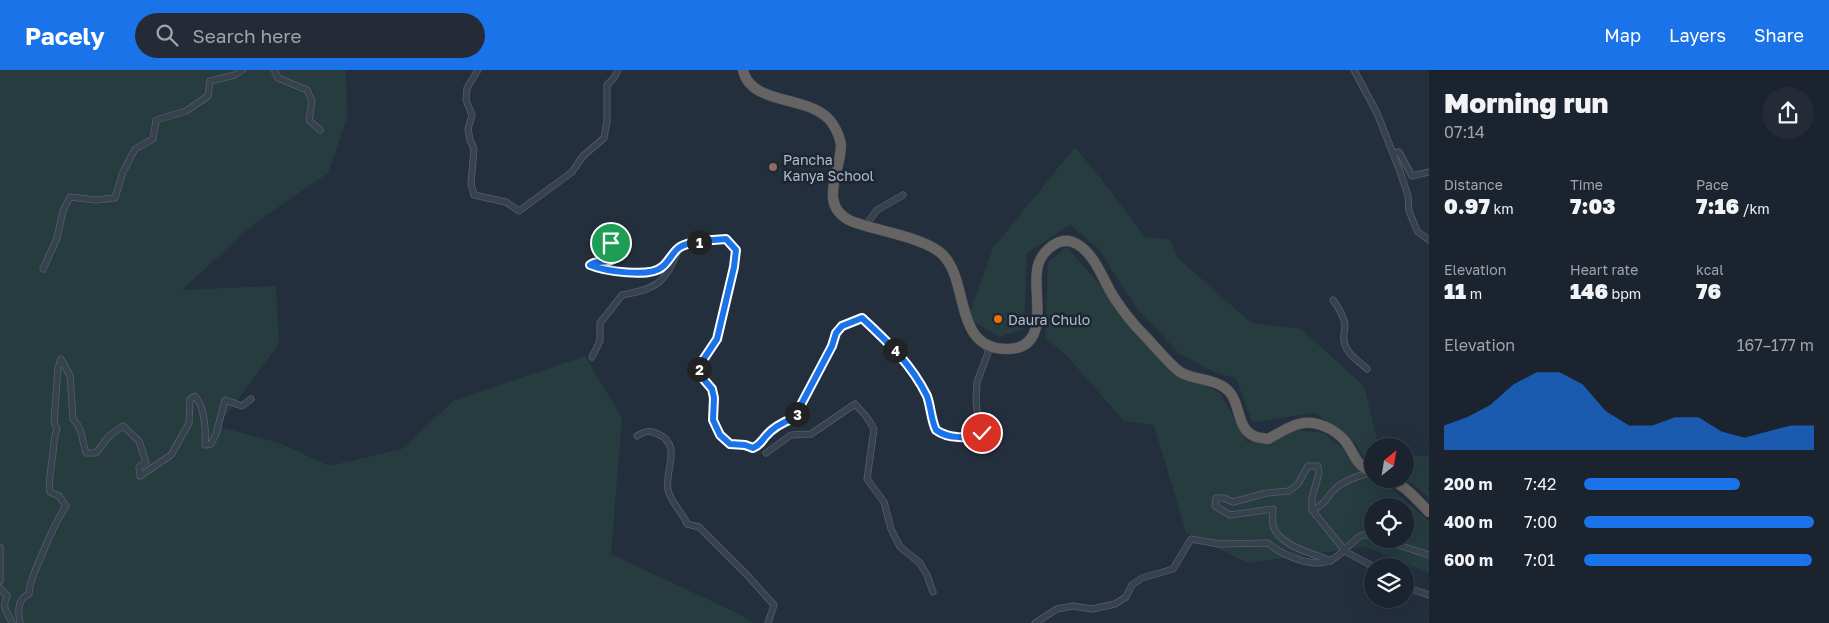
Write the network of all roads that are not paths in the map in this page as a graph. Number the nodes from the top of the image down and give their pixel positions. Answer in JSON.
{"nodes":[{"id":1,"x":242,"y":70,"type":"edge"},
{"id":2,"x":274,"y":70,"type":"edge"},
{"id":3,"x":478,"y":70,"type":"edge"},
{"id":4,"x":618,"y":70,"type":"edge"},
{"id":5,"x":743,"y":70,"type":"edge"},
{"id":6,"x":1354,"y":70,"type":"edge"},
{"id":7,"x":320,"y":130,"type":"dead end"},
{"id":8,"x":1393,"y":154,"type":"junction"},
{"id":9,"x":1429,"y":172,"type":"edge"},
{"id":10,"x":902,"y":195,"type":"dead end"},
{"id":11,"x":865,"y":226,"type":"junction"},
{"id":12,"x":604,"y":227,"type":"dead end"},
{"id":13,"x":1429,"y":240,"type":"edge"},
{"id":14,"x":679,"y":248,"type":"junction"},
{"id":15,"x":44,"y":269,"type":"dead end"},
{"id":16,"x":1333,"y":300,"type":"dead end"},
{"id":17,"x":986,"y":345,"type":"junction"},
{"id":18,"x":592,"y":357,"type":"dead end"},
{"id":19,"x":1367,"y":369,"type":"dead end"},
{"id":20,"x":251,"y":399,"type":"dead end"},
{"id":21,"x":637,"y":436,"type":"dead end"},
{"id":22,"x":766,"y":453,"type":"dead end"},
{"id":23,"x":1364,"y":468,"type":"edge"},
{"id":24,"x":1364,"y":474,"type":"edge"},
{"id":25,"x":1404,"y":488,"type":"edge"},
{"id":26,"x":1312,"y":510,"type":"junction"},
{"id":27,"x":1429,"y":512,"type":"edge"},
{"id":28,"x":1364,"y":535,"type":"edge"},
{"id":29,"x":0,"y":547,"type":"edge"},
{"id":30,"x":1408,"y":548,"type":"edge"},
{"id":31,"x":1345,"y":550,"type":"junction"},
{"id":32,"x":1429,"y":554,"type":"edge"},
{"id":33,"x":1331,"y":561,"type":"junction"},
{"id":34,"x":1364,"y":562,"type":"edge"},
{"id":35,"x":0,"y":581,"type":"edge"},
{"id":36,"x":0,"y":588,"type":"edge"},
{"id":37,"x":1414,"y":590,"type":"edge"},
{"id":38,"x":933,"y":592,"type":"dead end"},
{"id":39,"x":1429,"y":595,"type":"edge"},
{"id":40,"x":12,"y":623,"type":"edge"},
{"id":41,"x":20,"y":623,"type":"edge"},
{"id":42,"x":768,"y":623,"type":"edge"},
{"id":43,"x":1034,"y":623,"type":"edge"}],
"edges":[{"from":1,"to":15,"type":"street"},
{"from":2,"to":7,"type":"street"},
{"from":3,"to":4,"type":"street"},
{"from":5,"to":11,"type":"highway"},
{"from":6,"to":8,"type":"street"},
{"from":8,"to":9,"type":"street"},
{"from":8,"to":13,"type":"street"},
{"from":10,"to":11,"type":"street"},
{"from":11,"to":17,"type":"highway"},
{"from":12,"to":14,"type":"street"},
{"from":14,"to":17,"type":"street"},
{"from":14,"to":18,"type":"street"},
{"from":16,"to":19,"type":"street"},
{"from":17,"to":23,"type":"highway"},
{"from":20,"to":41,"type":"street"},
{"from":21,"to":42,"type":"street"},
{"from":22,"to":38,"type":"street"},
{"from":24,"to":26,"type":"street"},
{"from":25,"to":27,"type":"highway"},
{"from":26,"to":31,"type":"street"},
{"from":26,"to":33,"type":"street"},
{"from":28,"to":31,"type":"street"},
{"from":29,"to":35,"type":"street"},
{"from":30,"to":32,"type":"street"},
{"from":31,"to":33,"type":"street"},
{"from":31,"to":34,"type":"street"},
{"from":33,"to":43,"type":"street"},
{"from":36,"to":40,"type":"street"},
{"from":37,"to":39,"type":"street"}]}
